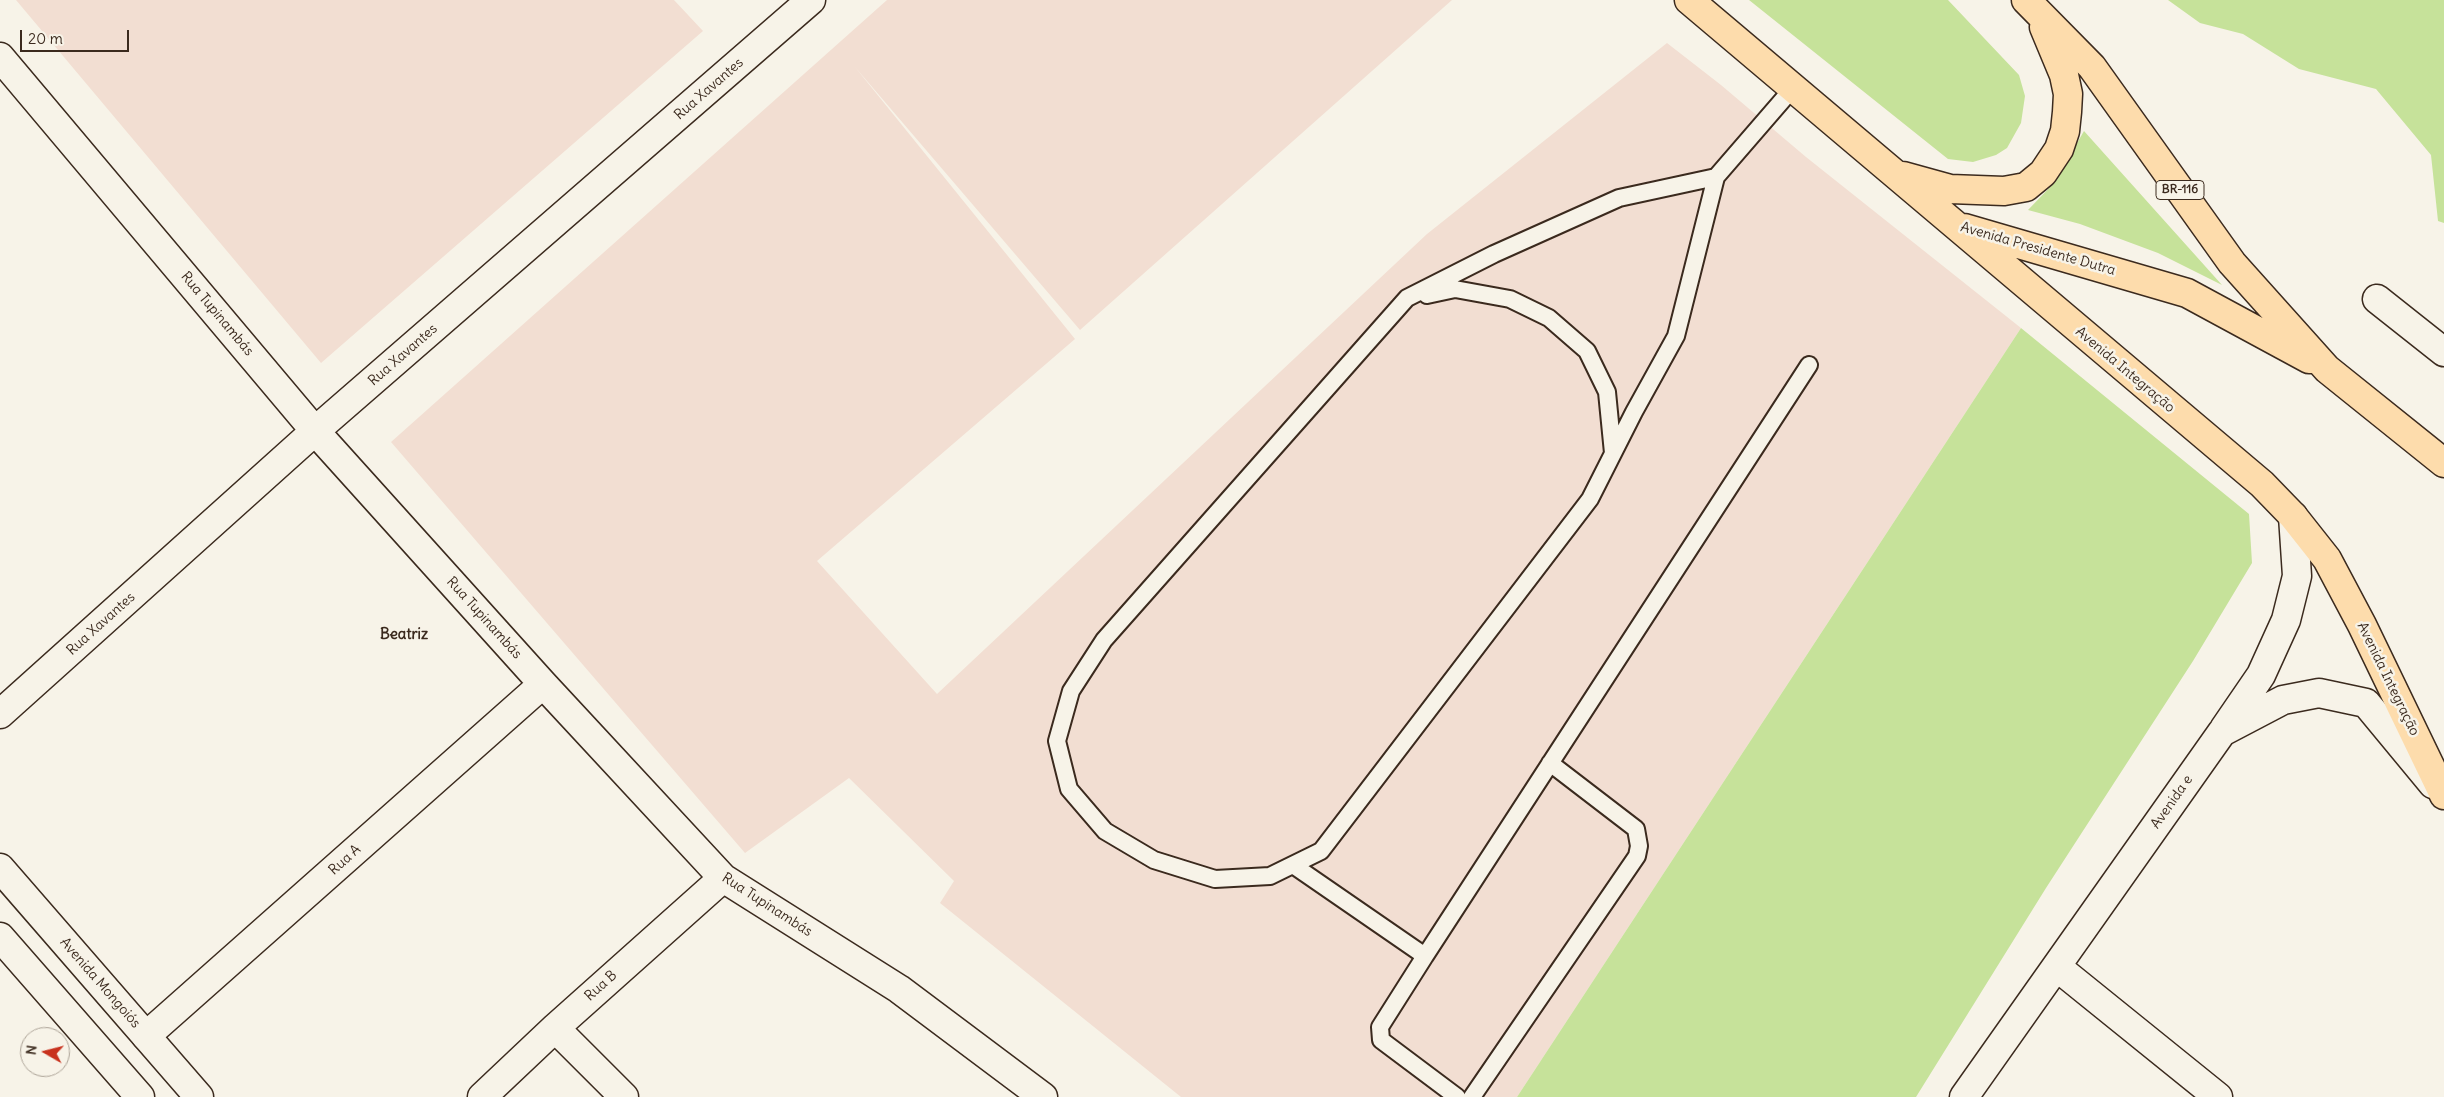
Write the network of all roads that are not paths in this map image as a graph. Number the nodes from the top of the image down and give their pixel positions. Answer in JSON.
{"nodes":[{"id":1,"x":811,"y":0,"type":"edge"},
{"id":2,"x":1689,"y":0,"type":"edge"},
{"id":3,"x":2031,"y":4,"type":"edge"},
{"id":4,"x":0,"y":57,"type":"edge"},
{"id":5,"x":1793,"y":88,"type":"junction"},
{"id":6,"x":1894,"y":173,"type":"junction"},
{"id":7,"x":1716,"y":177,"type":"junction"},
{"id":8,"x":1955,"y":225,"type":"junction"},
{"id":9,"x":1407,"y":298,"type":"junction"},
{"id":10,"x":2377,"y":299,"type":"dead end"},
{"id":11,"x":2444,"y":352,"type":"edge"},
{"id":12,"x":1809,"y":365,"type":"dead end"},
{"id":13,"x":2327,"y":369,"type":"junction"},
{"id":14,"x":315,"y":431,"type":"junction"},
{"id":15,"x":1613,"y":453,"type":"junction"},
{"id":16,"x":2444,"y":463,"type":"edge"},
{"id":17,"x":2294,"y":516,"type":"junction"},
{"id":18,"x":543,"y":684,"type":"junction"},
{"id":19,"x":0,"y":714,"type":"edge"},
{"id":20,"x":2222,"y":732,"type":"junction"},
{"id":21,"x":1550,"y":764,"type":"junction"},
{"id":22,"x":2444,"y":796,"type":"edge"},
{"id":23,"x":1293,"y":865,"type":"junction"},
{"id":24,"x":0,"y":868,"type":"edge"},
{"id":25,"x":723,"y":878,"type":"junction"},
{"id":26,"x":0,"y":937,"type":"edge"},
{"id":27,"x":1425,"y":956,"type":"junction"},
{"id":28,"x":2057,"y":967,"type":"junction"},
{"id":29,"x":554,"y":1028,"type":"junction"},
{"id":30,"x":146,"y":1036,"type":"junction"},
{"id":31,"x":140,"y":1097,"type":"edge"},
{"id":32,"x":199,"y":1097,"type":"edge"},
{"id":33,"x":482,"y":1097,"type":"edge"},
{"id":34,"x":624,"y":1097,"type":"edge"},
{"id":35,"x":1043,"y":1097,"type":"edge"},
{"id":36,"x":1458,"y":1097,"type":"edge"},
{"id":37,"x":1472,"y":1097,"type":"edge"},
{"id":38,"x":1964,"y":1097,"type":"edge"},
{"id":39,"x":2218,"y":1097,"type":"edge"}],
"edges":[{"from":1,"to":14,"type":"street","name":"Rua Xavantes"},
{"from":2,"to":5,"type":"highway","name":"Avenida Presidente Dutra","number":"BR-116"},
{"from":3,"to":6,"type":"highway"},
{"from":3,"to":13,"type":"highway","name":"Avenida Presidente Dutra","number":"BR-116"},
{"from":4,"to":14,"type":"street","name":"Rua Tupinambás"},
{"from":5,"to":6,"type":"highway","name":"Avenida Presidente Dutra","number":"BR-116"},
{"from":5,"to":7,"type":"lane"},
{"from":6,"to":8,"type":"highway","name":"Avenida Presidente Dutra","number":"BR-116"},
{"from":7,"to":9,"type":"lane"},
{"from":7,"to":15,"type":"lane"},
{"from":8,"to":13,"type":"highway","name":"Avenida Presidente Dutra","number":"BR-116"},
{"from":8,"to":17,"type":"highway","name":"Avenida Integração"},
{"from":9,"to":15,"type":"lane"},
{"from":9,"to":23,"type":"lane"},
{"from":10,"to":11,"type":"street"},
{"from":12,"to":21,"type":"lane"},
{"from":13,"to":16,"type":"highway","name":"Avenida Presidente Dutra","number":"BR-116"},
{"from":14,"to":18,"type":"street","name":"Rua Tupinambás"},
{"from":14,"to":19,"type":"street","name":"Rua Xavantes"},
{"from":15,"to":23,"type":"lane"},
{"from":17,"to":20,"type":"street"},
{"from":17,"to":22,"type":"highway","name":"Avenida Integração"},
{"from":18,"to":25,"type":"street","name":"Rua Tupinambás"},
{"from":18,"to":30,"type":"street","name":"Rua A"},
{"from":20,"to":22,"type":"street","name":"Avenida e"},
{"from":20,"to":28,"type":"street","name":"Avenida e"},
{"from":21,"to":27,"type":"lane"},
{"from":21,"to":37,"type":"lane"},
{"from":23,"to":27,"type":"lane"},
{"from":24,"to":30,"type":"street","name":"Avenida Mongoiós"},
{"from":25,"to":29,"type":"street","name":"Rua B"},
{"from":25,"to":35,"type":"street","name":"Rua Tupinambás"},
{"from":26,"to":31,"type":"street"},
{"from":27,"to":36,"type":"lane"},
{"from":28,"to":38,"type":"street","name":"Avenida e"},
{"from":28,"to":39,"type":"street"},
{"from":29,"to":33,"type":"street","name":"Rua B"},
{"from":29,"to":34,"type":"street"},
{"from":30,"to":32,"type":"street","name":"Avenida Mongoiós"}]}
